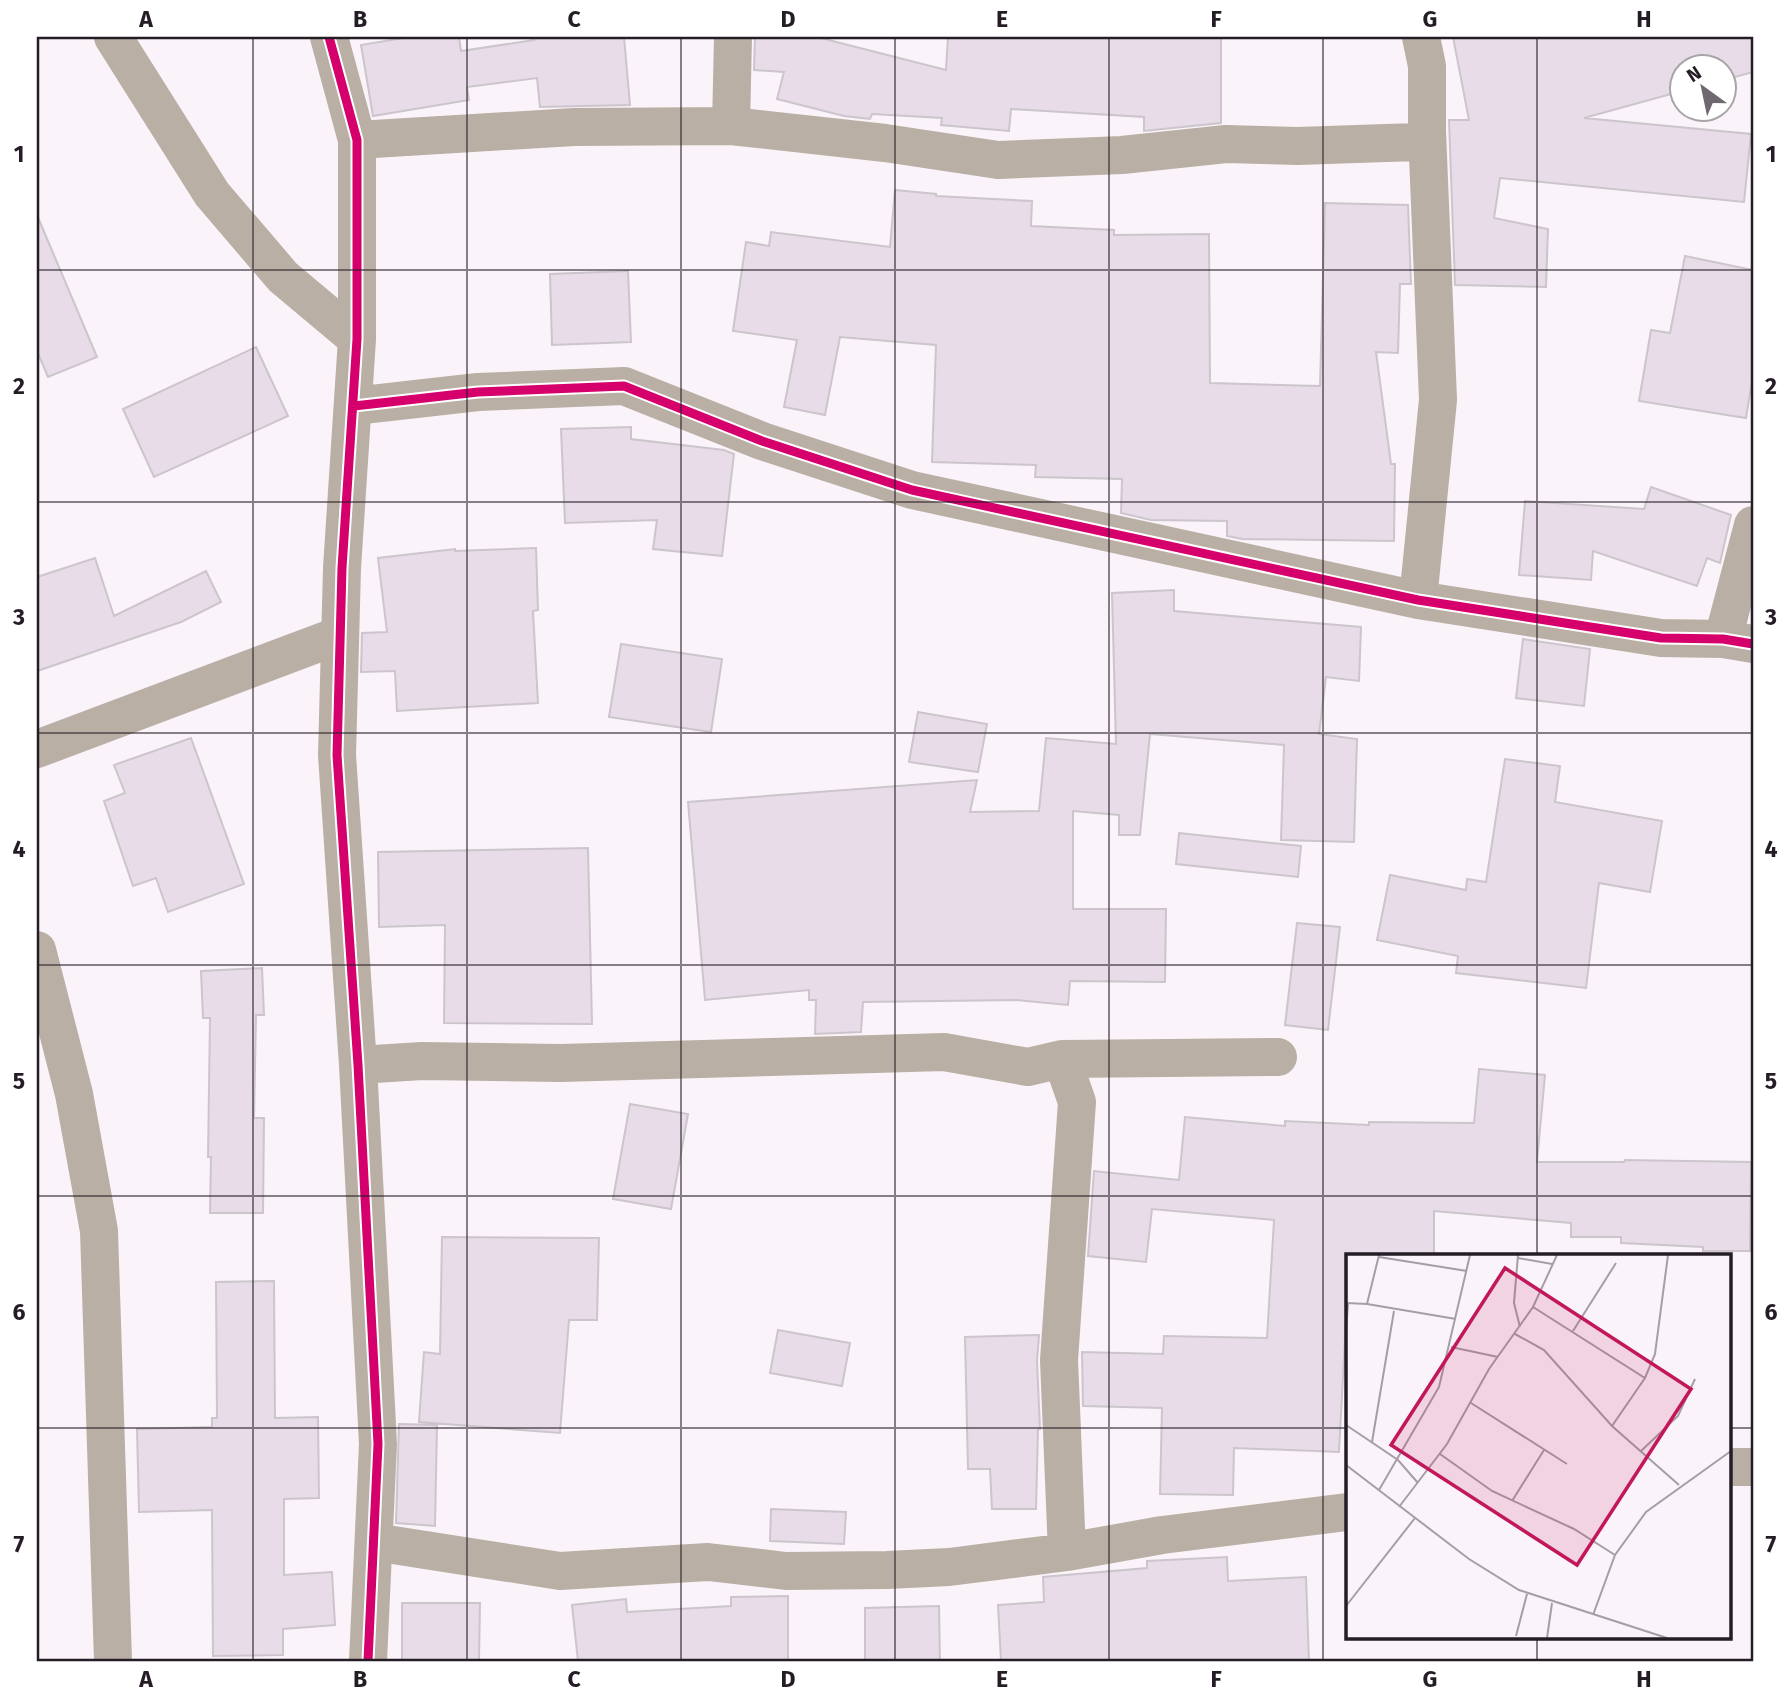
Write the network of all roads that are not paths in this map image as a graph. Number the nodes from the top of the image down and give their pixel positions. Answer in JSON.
{"nodes":[{"id":1,"x":113,"y":37,"type":"edge"},
{"id":2,"x":330,"y":37,"type":"edge"},
{"id":3,"x":733,"y":37,"type":"edge"},
{"id":4,"x":1421,"y":37,"type":"edge"},
{"id":5,"x":730,"y":126,"type":"junction"},
{"id":6,"x":1427,"y":131,"type":"junction"},
{"id":7,"x":357,"y":140,"type":"junction"},
{"id":8,"x":357,"y":339,"type":"junction"},
{"id":9,"x":354,"y":407,"type":"junction"},
{"id":10,"x":1753,"y":525,"type":"edge"},
{"id":11,"x":1418,"y":600,"type":"junction"},
{"id":12,"x":340,"y":635,"type":"junction"},
{"id":13,"x":1738,"y":641,"type":"edge"},
{"id":14,"x":37,"y":749,"type":"edge"},
{"id":15,"x":37,"y":950,"type":"edge"},
{"id":16,"x":1278,"y":1057,"type":"dead end"},
{"id":17,"x":1062,"y":1059,"type":"junction"},
{"id":18,"x":358,"y":1065,"type":"junction"},
{"id":19,"x":1753,"y":1466,"type":"edge"},
{"id":20,"x":1730,"y":1467,"type":"edge"},
{"id":21,"x":1346,"y":1512,"type":"edge"},
{"id":22,"x":374,"y":1542,"type":"junction"},
{"id":23,"x":1067,"y":1552,"type":"junction"},
{"id":24,"x":113,"y":1661,"type":"edge"},
{"id":25,"x":368,"y":1661,"type":"edge"}],
"edges":[{"from":1,"to":8,"type":"street"},
{"from":2,"to":7,"type":"street"},
{"from":3,"to":5,"type":"street"},
{"from":4,"to":6,"type":"street"},
{"from":5,"to":6,"type":"street"},
{"from":5,"to":7,"type":"street"},
{"from":6,"to":11,"type":"street"},
{"from":7,"to":8,"type":"street"},
{"from":8,"to":9,"type":"street"},
{"from":9,"to":11,"type":"street"},
{"from":9,"to":12,"type":"street"},
{"from":10,"to":13,"type":"street"},
{"from":11,"to":13,"type":"street"},
{"from":12,"to":14,"type":"street"},
{"from":12,"to":18,"type":"street"},
{"from":15,"to":24,"type":"street"},
{"from":16,"to":17,"type":"street"},
{"from":17,"to":18,"type":"street"},
{"from":17,"to":23,"type":"street"},
{"from":18,"to":22,"type":"street"},
{"from":19,"to":20,"type":"street"},
{"from":21,"to":23,"type":"street"},
{"from":22,"to":23,"type":"street"},
{"from":22,"to":25,"type":"street"}]}
